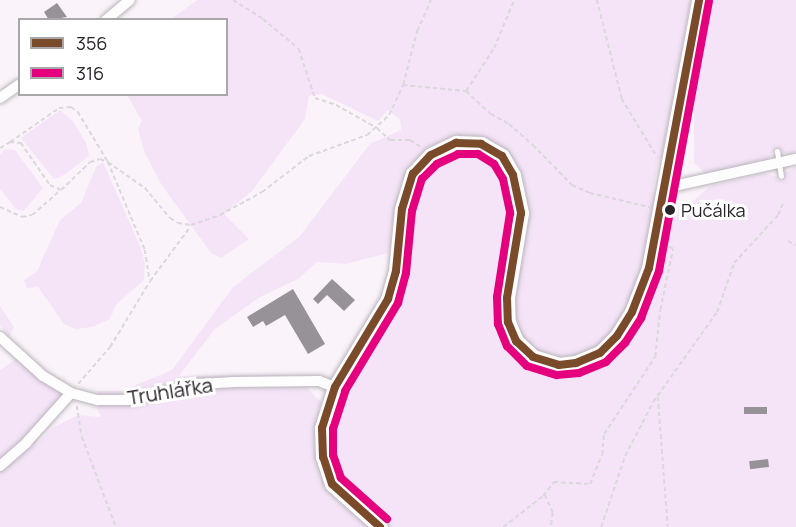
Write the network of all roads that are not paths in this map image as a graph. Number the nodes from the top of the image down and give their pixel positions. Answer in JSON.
{"nodes":[{"id":1,"x":130,"y":0,"type":"edge"},
{"id":2,"x":699,"y":0,"type":"edge"},
{"id":3,"x":108,"y":18,"type":"edge"},
{"id":4,"x":18,"y":85,"type":"edge"},
{"id":5,"x":0,"y":98,"type":"edge"},
{"id":6,"x":777,"y":151,"type":"dead end"},
{"id":7,"x":796,"y":159,"type":"edge"},
{"id":8,"x":779,"y":163,"type":"junction"},
{"id":9,"x":781,"y":176,"type":"dead end"},
{"id":10,"x":665,"y":188,"type":"junction"},
{"id":11,"x":0,"y":337,"type":"edge"},
{"id":12,"x":334,"y":387,"type":"junction"},
{"id":13,"x":71,"y":393,"type":"junction"},
{"id":14,"x":0,"y":466,"type":"edge"},
{"id":15,"x":380,"y":527,"type":"edge"}],
"edges":[{"from":1,"to":3,"type":"street"},
{"from":2,"to":10,"type":"main road"},
{"from":4,"to":5,"type":"street"},
{"from":6,"to":8,"type":"lane"},
{"from":7,"to":8,"type":"street"},
{"from":8,"to":9,"type":"lane"},
{"from":8,"to":10,"type":"street"},
{"from":10,"to":12,"type":"main road"},
{"from":11,"to":13,"type":"street","name":"Truhlářka"},
{"from":12,"to":13,"type":"street","name":"Truhlářka"},
{"from":12,"to":15,"type":"main road"},
{"from":13,"to":14,"type":"street"}]}
